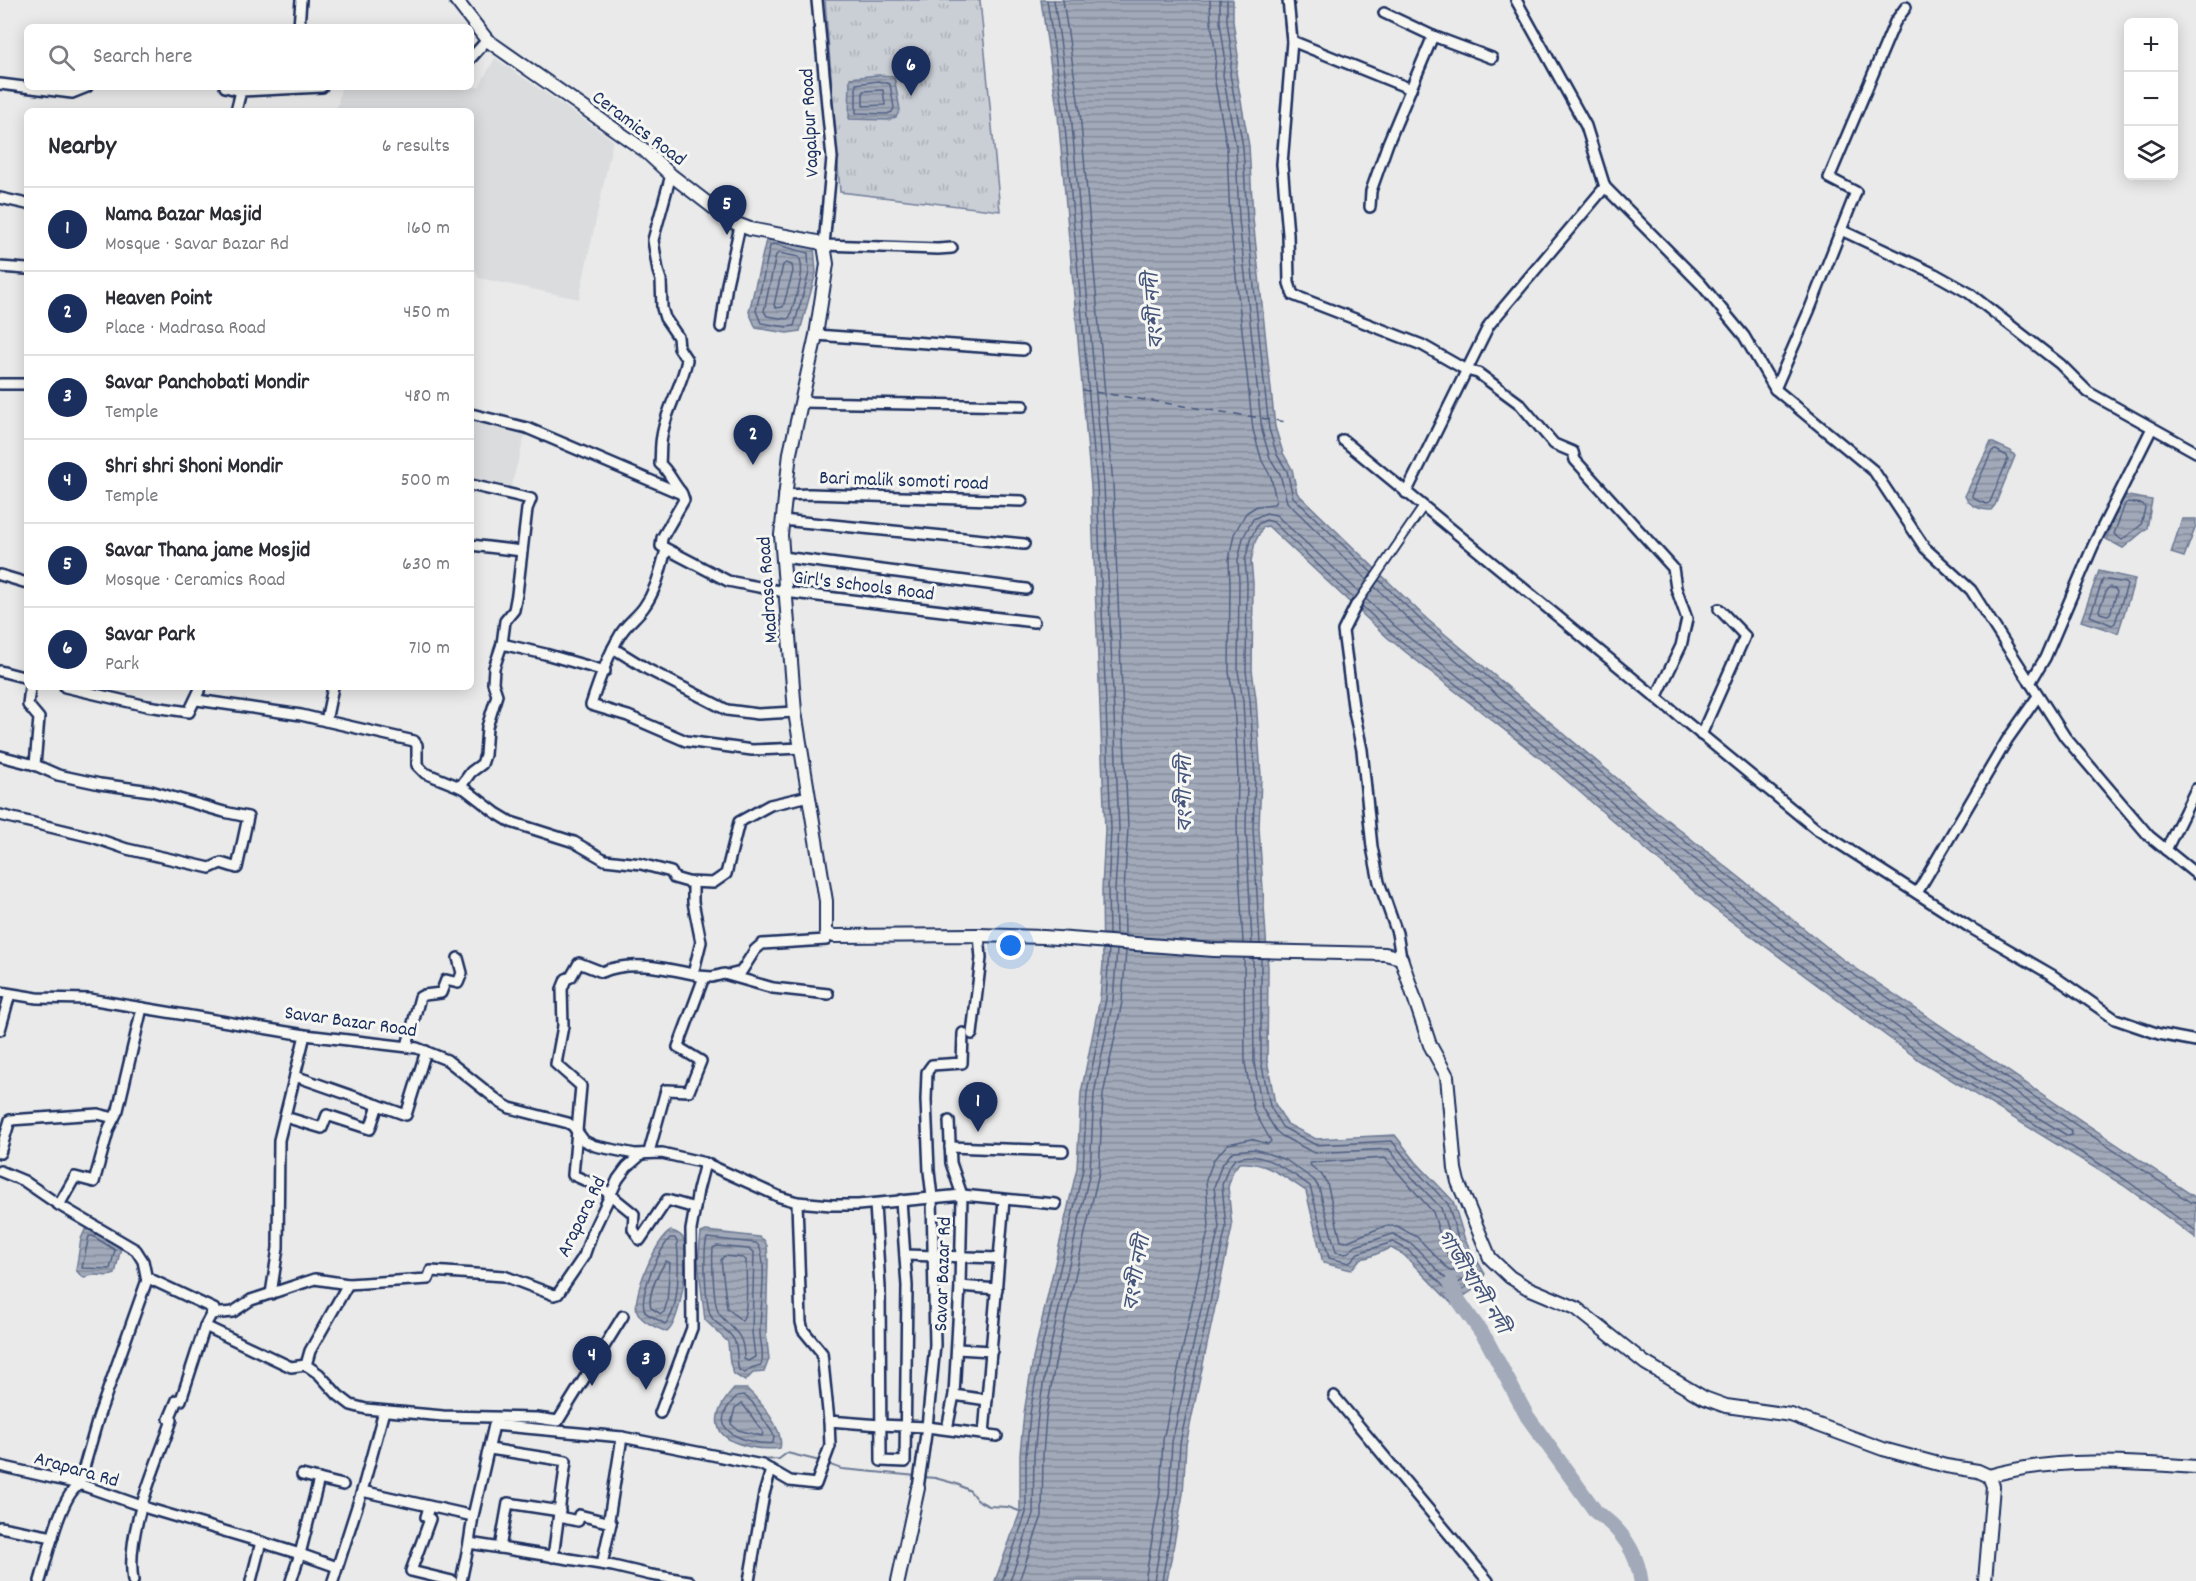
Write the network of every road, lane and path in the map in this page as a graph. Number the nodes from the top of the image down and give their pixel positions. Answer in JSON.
{"nodes":[{"id":1,"x":301,"y":0,"type":"edge"},
{"id":2,"x":456,"y":0,"type":"edge"},
{"id":3,"x":817,"y":0,"type":"edge"},
{"id":4,"x":1288,"y":0,"type":"edge"},
{"id":5,"x":1516,"y":0,"type":"edge"},
{"id":6,"x":1906,"y":7,"type":"dead end"},
{"id":7,"x":1384,"y":13,"type":"dead end"},
{"id":8,"x":299,"y":24,"type":"edge"},
{"id":9,"x":1433,"y":36,"type":"junction"},
{"id":10,"x":487,"y":40,"type":"junction"},
{"id":11,"x":1292,"y":41,"type":"junction"},
{"id":12,"x":474,"y":55,"type":"edge"},
{"id":13,"x":1492,"y":58,"type":"dead end"},
{"id":14,"x":0,"y":84,"type":"edge"},
{"id":15,"x":24,"y":87,"type":"edge"},
{"id":16,"x":1411,"y":89,"type":"junction"},
{"id":17,"x":48,"y":90,"type":"edge"},
{"id":18,"x":80,"y":90,"type":"edge"},
{"id":19,"x":237,"y":90,"type":"edge"},
{"id":20,"x":255,"y":90,"type":"edge"},
{"id":21,"x":241,"y":91,"type":"junction"},
{"id":22,"x":237,"y":108,"type":"edge"},
{"id":23,"x":671,"y":175,"type":"junction"},
{"id":24,"x":1605,"y":187,"type":"junction"},
{"id":25,"x":0,"y":198,"type":"edge"},
{"id":26,"x":24,"y":203,"type":"edge"},
{"id":27,"x":1370,"y":207,"type":"dead end"},
{"id":28,"x":740,"y":226,"type":"junction"},
{"id":29,"x":1842,"y":230,"type":"junction"},
{"id":30,"x":824,"y":245,"type":"junction"},
{"id":31,"x":952,"y":248,"type":"dead end"},
{"id":32,"x":0,"y":267,"type":"edge"},
{"id":33,"x":24,"y":269,"type":"edge"},
{"id":34,"x":721,"y":327,"type":"dead end"},
{"id":35,"x":816,"y":335,"type":"junction"},
{"id":36,"x":1023,"y":350,"type":"dead end"},
{"id":37,"x":1466,"y":369,"type":"junction"},
{"id":38,"x":0,"y":384,"type":"edge"},
{"id":39,"x":24,"y":384,"type":"edge"},
{"id":40,"x":1775,"y":389,"type":"junction"},
{"id":41,"x":801,"y":402,"type":"junction"},
{"id":42,"x":1023,"y":406,"type":"dead end"},
{"id":43,"x":474,"y":415,"type":"edge"},
{"id":44,"x":2152,"y":428,"type":"junction"},
{"id":45,"x":1344,"y":440,"type":"dead end"},
{"id":46,"x":2196,"y":452,"type":"edge"},
{"id":47,"x":474,"y":486,"type":"edge"},
{"id":48,"x":1406,"y":493,"type":"junction"},
{"id":49,"x":682,"y":494,"type":"junction"},
{"id":50,"x":784,"y":495,"type":"junction"},
{"id":51,"x":1022,"y":501,"type":"dead end"},
{"id":52,"x":1423,"y":507,"type":"junction"},
{"id":53,"x":782,"y":520,"type":"junction"},
{"id":54,"x":1024,"y":544,"type":"dead end"},
{"id":55,"x":474,"y":545,"type":"edge"},
{"id":56,"x":666,"y":550,"type":"junction"},
{"id":57,"x":522,"y":551,"type":"junction"},
{"id":58,"x":783,"y":557,"type":"junction"},
{"id":59,"x":0,"y":575,"type":"edge"},
{"id":60,"x":24,"y":583,"type":"edge"},
{"id":61,"x":1026,"y":589,"type":"dead end"},
{"id":62,"x":785,"y":592,"type":"junction"},
{"id":63,"x":1356,"y":605,"type":"joint"},
{"id":64,"x":1719,"y":609,"type":"dead end"},
{"id":65,"x":1034,"y":622,"type":"dead end"},
{"id":66,"x":502,"y":644,"type":"junction"},
{"id":67,"x":612,"y":648,"type":"junction"},
{"id":68,"x":0,"y":671,"type":"edge"},
{"id":69,"x":605,"y":671,"type":"junction"},
{"id":70,"x":24,"y":677,"type":"edge"},
{"id":71,"x":2030,"y":683,"type":"junction"},
{"id":72,"x":30,"y":690,"type":"edge"},
{"id":73,"x":79,"y":690,"type":"edge"},
{"id":74,"x":200,"y":690,"type":"edge"},
{"id":75,"x":332,"y":690,"type":"edge"},
{"id":76,"x":2038,"y":696,"type":"junction"},
{"id":77,"x":1656,"y":698,"type":"junction"},
{"id":78,"x":196,"y":700,"type":"junction"},
{"id":79,"x":795,"y":712,"type":"junction"},
{"id":80,"x":326,"y":721,"type":"junction"},
{"id":81,"x":1701,"y":735,"type":"junction"},
{"id":82,"x":802,"y":748,"type":"junction"},
{"id":83,"x":0,"y":756,"type":"edge"},
{"id":84,"x":35,"y":765,"type":"junction"},
{"id":85,"x":460,"y":787,"type":"junction"},
{"id":86,"x":2196,"y":789,"type":"edge"},
{"id":87,"x":809,"y":796,"type":"junction"},
{"id":88,"x":0,"y":815,"type":"edge"},
{"id":89,"x":2166,"y":850,"type":"junction"},
{"id":90,"x":2196,"y":874,"type":"edge"},
{"id":91,"x":693,"y":883,"type":"junction"},
{"id":92,"x":1917,"y":893,"type":"junction"},
{"id":93,"x":979,"y":935,"type":"junction"},
{"id":94,"x":826,"y":937,"type":"junction"},
{"id":95,"x":459,"y":958,"type":"dead end"},
{"id":96,"x":1401,"y":958,"type":"junction"},
{"id":97,"x":693,"y":974,"type":"junction"},
{"id":98,"x":728,"y":975,"type":"junction"},
{"id":99,"x":704,"y":977,"type":"junction"},
{"id":100,"x":0,"y":992,"type":"edge"},
{"id":101,"x":10,"y":994,"type":"junction"},
{"id":102,"x":828,"y":994,"type":"dead end"},
{"id":103,"x":142,"y":1008,"type":"junction"},
{"id":104,"x":0,"y":1030,"type":"edge"},
{"id":105,"x":305,"y":1035,"type":"junction"},
{"id":106,"x":2196,"y":1041,"type":"edge"},
{"id":107,"x":407,"y":1046,"type":"junction"},
{"id":108,"x":426,"y":1051,"type":"junction"},
{"id":109,"x":295,"y":1076,"type":"junction"},
{"id":110,"x":378,"y":1105,"type":"junction"},
{"id":111,"x":285,"y":1117,"type":"junction"},
{"id":112,"x":114,"y":1118,"type":"junction"},
{"id":113,"x":949,"y":1121,"type":"dead end"},
{"id":114,"x":578,"y":1134,"type":"junction"},
{"id":115,"x":950,"y":1147,"type":"junction"},
{"id":116,"x":1063,"y":1151,"type":"dead end"},
{"id":117,"x":0,"y":1153,"type":"edge"},
{"id":118,"x":646,"y":1153,"type":"junction"},
{"id":119,"x":705,"y":1163,"type":"junction"},
{"id":120,"x":0,"y":1171,"type":"edge"},
{"id":121,"x":610,"y":1194,"type":"junction"},
{"id":122,"x":962,"y":1195,"type":"junction"},
{"id":123,"x":932,"y":1197,"type":"junction"},
{"id":124,"x":901,"y":1200,"type":"junction"},
{"id":125,"x":1004,"y":1200,"type":"junction"},
{"id":126,"x":797,"y":1202,"type":"junction"},
{"id":127,"x":874,"y":1204,"type":"junction"},
{"id":128,"x":1056,"y":1204,"type":"dead end"},
{"id":129,"x":59,"y":1205,"type":"junction"},
{"id":130,"x":694,"y":1208,"type":"junction"},
{"id":131,"x":905,"y":1255,"type":"junction"},
{"id":132,"x":933,"y":1256,"type":"junction"},
{"id":133,"x":961,"y":1257,"type":"junction"},
{"id":134,"x":998,"y":1258,"type":"junction"},
{"id":135,"x":146,"y":1277,"type":"junction"},
{"id":136,"x":348,"y":1284,"type":"junction"},
{"id":137,"x":960,"y":1286,"type":"junction"},
{"id":138,"x":997,"y":1289,"type":"junction"},
{"id":139,"x":271,"y":1294,"type":"junction"},
{"id":140,"x":212,"y":1314,"type":"junction"},
{"id":141,"x":623,"y":1316,"type":"dead end"},
{"id":142,"x":205,"y":1326,"type":"junction"},
{"id":143,"x":957,"y":1349,"type":"junction"},
{"id":144,"x":992,"y":1351,"type":"junction"},
{"id":145,"x":306,"y":1365,"type":"junction"},
{"id":146,"x":954,"y":1395,"type":"junction"},
{"id":147,"x":1334,"y":1396,"type":"dead end"},
{"id":148,"x":987,"y":1400,"type":"junction"},
{"id":149,"x":384,"y":1411,"type":"junction"},
{"id":150,"x":660,"y":1413,"type":"dead end"},
{"id":151,"x":829,"y":1421,"type":"junction"},
{"id":152,"x":880,"y":1425,"type":"junction"},
{"id":153,"x":906,"y":1426,"type":"junction"},
{"id":154,"x":927,"y":1427,"type":"junction"},
{"id":155,"x":947,"y":1429,"type":"junction"},
{"id":156,"x":984,"y":1434,"type":"junction"},
{"id":157,"x":997,"y":1436,"type":"dead end"},
{"id":158,"x":622,"y":1437,"type":"junction"},
{"id":159,"x":490,"y":1449,"type":"junction"},
{"id":160,"x":0,"y":1466,"type":"edge"},
{"id":161,"x":2196,"y":1467,"type":"edge"},
{"id":162,"x":771,"y":1470,"type":"junction"},
{"id":163,"x":302,"y":1475,"type":"dead end"},
{"id":164,"x":1989,"y":1476,"type":"junction"},
{"id":165,"x":319,"y":1479,"type":"junction"},
{"id":166,"x":79,"y":1484,"type":"junction"},
{"id":167,"x":342,"y":1485,"type":"dead end"},
{"id":168,"x":918,"y":1488,"type":"joint"},
{"id":169,"x":362,"y":1491,"type":"junction"},
{"id":170,"x":143,"y":1506,"type":"junction"},
{"id":171,"x":429,"y":1507,"type":"junction"},
{"id":172,"x":560,"y":1514,"type":"junction"},
{"id":173,"x":473,"y":1516,"type":"junction"},
{"id":174,"x":611,"y":1523,"type":"junction"},
{"id":175,"x":0,"y":1527,"type":"edge"},
{"id":176,"x":53,"y":1537,"type":"junction"},
{"id":177,"x":261,"y":1542,"type":"junction"},
{"id":178,"x":469,"y":1543,"type":"junction"},
{"id":179,"x":500,"y":1548,"type":"junction"},
{"id":180,"x":300,"y":1554,"type":"junction"},
{"id":181,"x":553,"y":1557,"type":"junction"},
{"id":182,"x":602,"y":1564,"type":"junction"},
{"id":183,"x":337,"y":1567,"type":"junction"},
{"id":184,"x":40,"y":1581,"type":"edge"},
{"id":185,"x":133,"y":1581,"type":"edge"},
{"id":186,"x":251,"y":1581,"type":"edge"},
{"id":187,"x":291,"y":1581,"type":"edge"},
{"id":188,"x":333,"y":1581,"type":"edge"},
{"id":189,"x":452,"y":1581,"type":"edge"},
{"id":190,"x":461,"y":1581,"type":"edge"},
{"id":191,"x":689,"y":1581,"type":"edge"},
{"id":192,"x":749,"y":1581,"type":"edge"},
{"id":193,"x":898,"y":1581,"type":"edge"},
{"id":194,"x":1488,"y":1581,"type":"edge"},
{"id":195,"x":1985,"y":1581,"type":"edge"}],
"edges":[{"from":1,"to":8,"type":"street"},
{"from":2,"to":10,"type":"street","name":"Ceramics Road"},
{"from":3,"to":30,"type":"street","name":"Vagalpur Road"},
{"from":4,"to":11,"type":"street"},
{"from":5,"to":24,"type":"street"},
{"from":6,"to":29,"type":"street"},
{"from":7,"to":9,"type":"street"},
{"from":9,"to":13,"type":"street"},
{"from":9,"to":16,"type":"street"},
{"from":10,"to":12,"type":"street"},
{"from":10,"to":23,"type":"street","name":"Ceramics Road"},
{"from":11,"to":16,"type":"street"},
{"from":11,"to":37,"type":"street"},
{"from":14,"to":15,"type":"street"},
{"from":16,"to":27,"type":"street"},
{"from":17,"to":18,"type":"street"},
{"from":19,"to":21,"type":"street"},
{"from":20,"to":21,"type":"street"},
{"from":21,"to":22,"type":"street"},
{"from":23,"to":28,"type":"street","name":"Ceramics Road"},
{"from":23,"to":49,"type":"street"},
{"from":24,"to":37,"type":"street"},
{"from":24,"to":40,"type":"street"},
{"from":25,"to":26,"type":"street"},
{"from":28,"to":30,"type":"street","name":"Ceramics Road"},
{"from":28,"to":34,"type":"street"},
{"from":29,"to":40,"type":"street"},
{"from":29,"to":44,"type":"street"},
{"from":30,"to":31,"type":"street"},
{"from":30,"to":35,"type":"street","name":"Madrasa Road"},
{"from":32,"to":33,"type":"street"},
{"from":35,"to":36,"type":"street"},
{"from":35,"to":41,"type":"street","name":"Madrasa Road"},
{"from":37,"to":48,"type":"street"},
{"from":37,"to":77,"type":"street"},
{"from":38,"to":39,"type":"street"},
{"from":40,"to":71,"type":"street"},
{"from":41,"to":42,"type":"street"},
{"from":41,"to":50,"type":"street","name":"Madrasa Road"},
{"from":43,"to":49,"type":"street"},
{"from":44,"to":46,"type":"street"},
{"from":44,"to":71,"type":"street"},
{"from":45,"to":48,"type":"street"},
{"from":47,"to":57,"type":"street"},
{"from":48,"to":52,"type":"street"},
{"from":49,"to":56,"type":"street"},
{"from":50,"to":51,"type":"street","name":"Bari malik somoti road"},
{"from":50,"to":53,"type":"street","name":"Madrasa Road"},
{"from":52,"to":63,"type":"street"},
{"from":52,"to":77,"type":"street"},
{"from":53,"to":54,"type":"street"},
{"from":53,"to":58,"type":"street","name":"Madrasa Road"},
{"from":55,"to":57,"type":"street"},
{"from":56,"to":62,"type":"street","name":"Girl's Schools Road"},
{"from":56,"to":67,"type":"street"},
{"from":57,"to":66,"type":"street"},
{"from":58,"to":61,"type":"street"},
{"from":58,"to":62,"type":"street","name":"Madrasa Road"},
{"from":59,"to":60,"type":"street"},
{"from":62,"to":65,"type":"street","name":"Girl's Schools Road"},
{"from":62,"to":79,"type":"street","name":"Madrasa Road"},
{"from":63,"to":96,"type":"street"},
{"from":64,"to":81,"type":"street"},
{"from":66,"to":69,"type":"street"},
{"from":66,"to":85,"type":"street"},
{"from":67,"to":69,"type":"street"},
{"from":67,"to":79,"type":"street"},
{"from":68,"to":70,"type":"street"},
{"from":69,"to":82,"type":"street"},
{"from":71,"to":76,"type":"street"},
{"from":72,"to":84,"type":"street"},
{"from":73,"to":78,"type":"street"},
{"from":74,"to":78,"type":"street"},
{"from":75,"to":80,"type":"street"},
{"from":76,"to":89,"type":"street"},
{"from":76,"to":92,"type":"street"},
{"from":77,"to":81,"type":"street"},
{"from":78,"to":80,"type":"street"},
{"from":79,"to":82,"type":"street","name":"Madrasa Road"},
{"from":80,"to":85,"type":"street"},
{"from":81,"to":92,"type":"street"},
{"from":82,"to":87,"type":"street","name":"Madrasa Road"},
{"from":83,"to":84,"type":"street"},
{"from":84,"to":88,"type":"street"},
{"from":85,"to":91,"type":"street"},
{"from":86,"to":89,"type":"street"},
{"from":87,"to":91,"type":"street"},
{"from":87,"to":94,"type":"street","name":"Madrasa Road"},
{"from":89,"to":90,"type":"street"},
{"from":91,"to":97,"type":"street"},
{"from":92,"to":106,"type":"street"},
{"from":93,"to":94,"type":"street"},
{"from":93,"to":96,"type":"street"},
{"from":93,"to":123,"type":"street"},
{"from":94,"to":98,"type":"street"},
{"from":95,"to":107,"type":"street"},
{"from":96,"to":164,"type":"street"},
{"from":97,"to":99,"type":"street"},
{"from":97,"to":114,"type":"street"},
{"from":98,"to":99,"type":"street"},
{"from":98,"to":102,"type":"street"},
{"from":99,"to":118,"type":"street"},
{"from":100,"to":101,"type":"street","name":"Savar Bazar Road"},
{"from":101,"to":103,"type":"street","name":"Savar Bazar Road"},
{"from":101,"to":104,"type":"street"},
{"from":103,"to":105,"type":"street","name":"Savar Bazar Road"},
{"from":103,"to":112,"type":"street"},
{"from":105,"to":107,"type":"street","name":"Savar Bazar Road"},
{"from":105,"to":109,"type":"street"},
{"from":107,"to":108,"type":"street","name":"Savar Bazar Road"},
{"from":108,"to":110,"type":"street"},
{"from":108,"to":114,"type":"street","name":"Savar Bazar Road"},
{"from":109,"to":110,"type":"street"},
{"from":109,"to":111,"type":"street"},
{"from":110,"to":111,"type":"street"},
{"from":111,"to":139,"type":"street"},
{"from":112,"to":117,"type":"street"},
{"from":112,"to":129,"type":"street"},
{"from":113,"to":115,"type":"street","name":"Savar Bazar Rd"},
{"from":114,"to":118,"type":"street","name":"Savar Bazar Road"},
{"from":114,"to":121,"type":"street"},
{"from":115,"to":116,"type":"street"},
{"from":115,"to":122,"type":"street","name":"Savar Bazar Rd"},
{"from":118,"to":119,"type":"street","name":"Savar Bazar Road"},
{"from":118,"to":121,"type":"street","name":"Arapara Rd"},
{"from":119,"to":126,"type":"street","name":"Savar Bazar Road"},
{"from":119,"to":130,"type":"street"},
{"from":120,"to":129,"type":"street"},
{"from":121,"to":130,"type":"street"},
{"from":121,"to":136,"type":"street","name":"Arapara Rd"},
{"from":122,"to":123,"type":"street","name":"Savar Bazar Road"},
{"from":122,"to":125,"type":"street","name":"Savar Bazar Road"},
{"from":122,"to":133,"type":"street","name":"Savar Bazar Rd"},
{"from":123,"to":124,"type":"street","name":"Savar Bazar Road"},
{"from":123,"to":132,"type":"street"},
{"from":124,"to":127,"type":"street","name":"Savar Bazar Road"},
{"from":124,"to":131,"type":"street","name":"Savar Bazar Rd"},
{"from":125,"to":128,"type":"street","name":"Savar Bazar Road"},
{"from":125,"to":134,"type":"street"},
{"from":126,"to":127,"type":"street","name":"Savar Bazar Road"},
{"from":126,"to":151,"type":"street"},
{"from":127,"to":152,"type":"street"},
{"from":129,"to":135,"type":"street"},
{"from":130,"to":150,"type":"street"},
{"from":131,"to":132,"type":"street"},
{"from":131,"to":153,"type":"street","name":"Savar Bazar Rd"},
{"from":132,"to":133,"type":"street"},
{"from":132,"to":154,"type":"street"},
{"from":133,"to":134,"type":"street"},
{"from":133,"to":137,"type":"street","name":"Savar Bazar Rd"},
{"from":134,"to":138,"type":"street"},
{"from":135,"to":140,"type":"street"},
{"from":135,"to":166,"type":"street"},
{"from":136,"to":139,"type":"street"},
{"from":136,"to":145,"type":"street"},
{"from":137,"to":138,"type":"street"},
{"from":137,"to":143,"type":"street","name":"Savar Bazar Rd"},
{"from":138,"to":144,"type":"street"},
{"from":139,"to":140,"type":"street"},
{"from":140,"to":142,"type":"street"},
{"from":141,"to":149,"type":"street"},
{"from":142,"to":145,"type":"street"},
{"from":142,"to":170,"type":"street"},
{"from":143,"to":144,"type":"street"},
{"from":143,"to":146,"type":"street","name":"Savar Bazar Rd"},
{"from":144,"to":148,"type":"street"},
{"from":145,"to":149,"type":"street"},
{"from":146,"to":148,"type":"street"},
{"from":146,"to":155,"type":"street","name":"Savar Bazar Rd"},
{"from":147,"to":194,"type":"street"},
{"from":148,"to":156,"type":"street"},
{"from":149,"to":169,"type":"street"},
{"from":151,"to":152,"type":"street"},
{"from":151,"to":162,"type":"street"},
{"from":152,"to":153,"type":"street"},
{"from":152,"to":153,"type":"street","name":"Savar Bazar Rd"},
{"from":153,"to":154,"type":"street"},
{"from":154,"to":155,"type":"street"},
{"from":154,"to":168,"type":"street"},
{"from":155,"to":156,"type":"street"},
{"from":156,"to":157,"type":"street"},
{"from":158,"to":159,"type":"street"},
{"from":158,"to":162,"type":"street"},
{"from":158,"to":174,"type":"street"},
{"from":159,"to":172,"type":"street"},
{"from":159,"to":173,"type":"street"},
{"from":160,"to":166,"type":"street","name":"Arapara Rd"},
{"from":161,"to":164,"type":"street"},
{"from":162,"to":192,"type":"street"},
{"from":163,"to":165,"type":"street"},
{"from":164,"to":195,"type":"street"},
{"from":165,"to":167,"type":"street"},
{"from":165,"to":180,"type":"street"},
{"from":166,"to":170,"type":"street","name":"Arapara Rd"},
{"from":166,"to":176,"type":"street"},
{"from":168,"to":193,"type":"street"},
{"from":169,"to":171,"type":"street"},
{"from":169,"to":183,"type":"street"},
{"from":170,"to":177,"type":"street","name":"Arapara Rd"},
{"from":170,"to":185,"type":"street"},
{"from":171,"to":173,"type":"street"},
{"from":171,"to":189,"type":"street"},
{"from":172,"to":174,"type":"street"},
{"from":172,"to":179,"type":"street"},
{"from":172,"to":181,"type":"street"},
{"from":173,"to":178,"type":"street"},
{"from":174,"to":182,"type":"street"},
{"from":175,"to":176,"type":"street"},
{"from":176,"to":184,"type":"street"},
{"from":177,"to":180,"type":"street","name":"Arapara Rd"},
{"from":177,"to":186,"type":"street"},
{"from":178,"to":179,"type":"street"},
{"from":178,"to":190,"type":"street"},
{"from":179,"to":181,"type":"street"},
{"from":180,"to":183,"type":"street","name":"Arapara Rd"},
{"from":180,"to":187,"type":"street"},
{"from":181,"to":182,"type":"street"},
{"from":182,"to":191,"type":"street"},
{"from":183,"to":188,"type":"street"}]}
